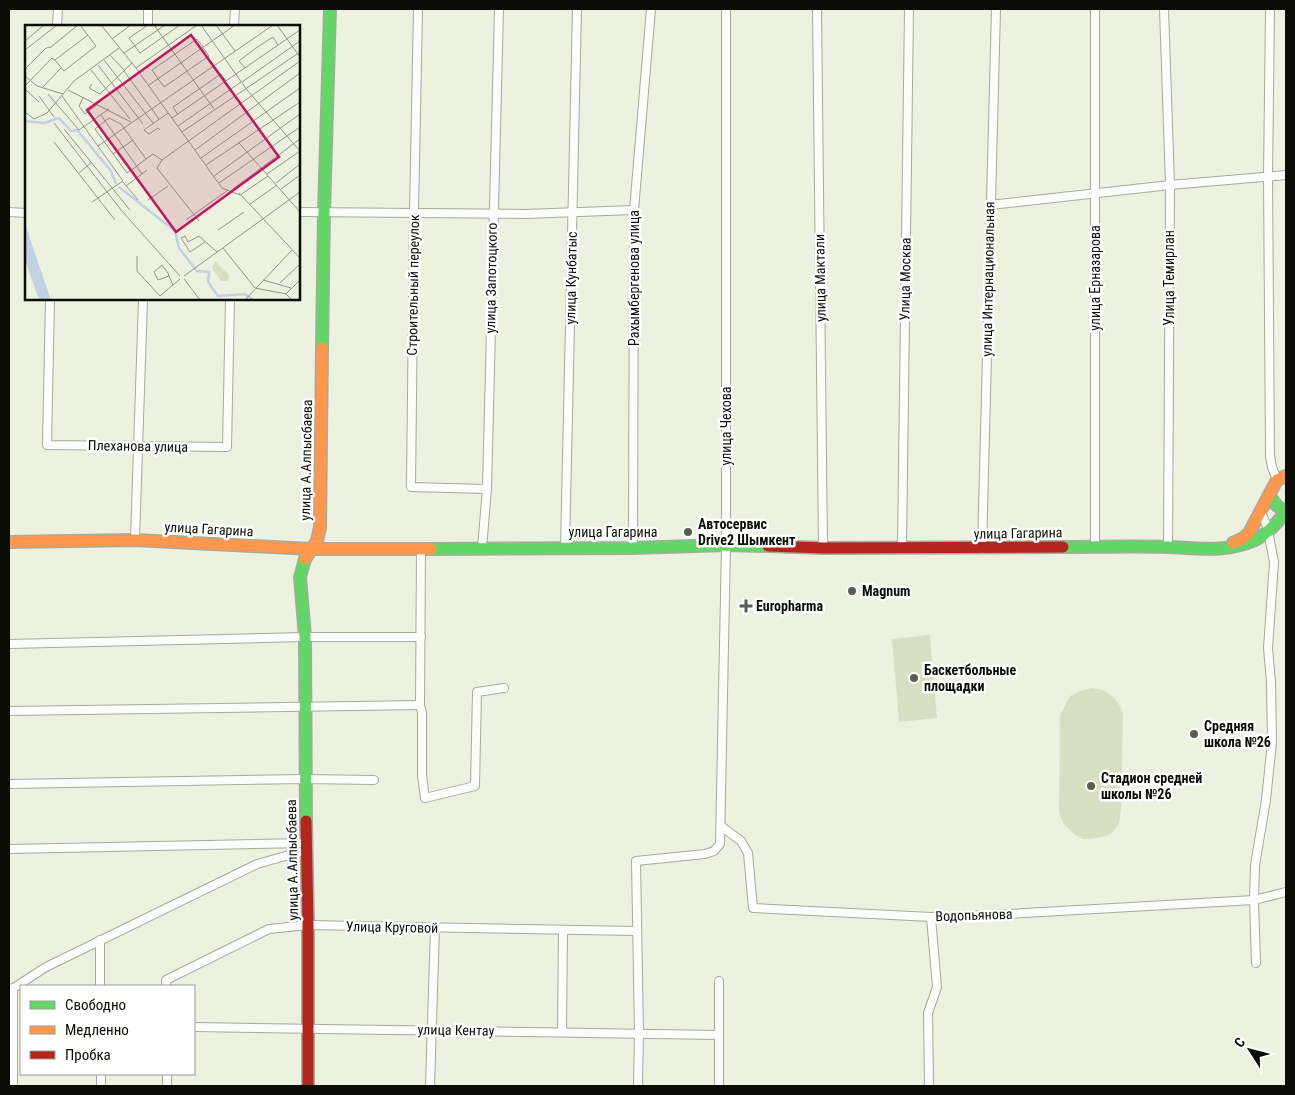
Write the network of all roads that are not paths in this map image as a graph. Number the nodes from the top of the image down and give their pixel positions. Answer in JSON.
{"nodes":[{"id":1,"x":58,"y":9,"type":"edge"},
{"id":2,"x":148,"y":9,"type":"edge"},
{"id":3,"x":234,"y":9,"type":"edge"},
{"id":4,"x":330,"y":9,"type":"edge"},
{"id":5,"x":418,"y":9,"type":"edge"},
{"id":6,"x":499,"y":9,"type":"edge"},
{"id":7,"x":577,"y":9,"type":"edge"},
{"id":8,"x":650,"y":9,"type":"edge"},
{"id":9,"x":726,"y":9,"type":"edge"},
{"id":10,"x":817,"y":9,"type":"edge"},
{"id":11,"x":909,"y":9,"type":"edge"},
{"id":12,"x":996,"y":9,"type":"edge"},
{"id":13,"x":1095,"y":9,"type":"edge"},
{"id":14,"x":1164,"y":9,"type":"edge"},
{"id":15,"x":1270,"y":9,"type":"edge"},
{"id":16,"x":58,"y":25,"type":"edge"},
{"id":17,"x":148,"y":25,"type":"edge"},
{"id":18,"x":234,"y":25,"type":"edge"},
{"id":19,"x":1286,"y":175,"type":"edge"},
{"id":20,"x":1268,"y":176,"type":"junction"},
{"id":21,"x":1170,"y":185,"type":"junction"},
{"id":22,"x":1095,"y":193,"type":"junction"},
{"id":23,"x":990,"y":205,"type":"junction"},
{"id":24,"x":634,"y":210,"type":"junction"},
{"id":25,"x":9,"y":212,"type":"edge"},
{"id":26,"x":300,"y":212,"type":"edge"},
{"id":27,"x":324,"y":212,"type":"junction"},
{"id":28,"x":572,"y":212,"type":"junction"},
{"id":29,"x":25,"y":213,"type":"edge"},
{"id":30,"x":414,"y":213,"type":"junction"},
{"id":31,"x":492,"y":213,"type":"junction"},
{"id":32,"x":50,"y":300,"type":"edge"},
{"id":33,"x":143,"y":300,"type":"edge"},
{"id":34,"x":230,"y":300,"type":"edge"},
{"id":35,"x":138,"y":445,"type":"junction"},
{"id":36,"x":1282,"y":478,"type":"edge"},
{"id":37,"x":487,"y":489,"type":"junction"},
{"id":38,"x":1269,"y":495,"type":"junction"},
{"id":39,"x":1286,"y":511,"type":"edge"},
{"id":40,"x":1260,"y":512,"type":"junction"},
{"id":41,"x":1268,"y":532,"type":"junction"},
{"id":42,"x":136,"y":540,"type":"junction"},
{"id":43,"x":9,"y":542,"type":"edge"},
{"id":44,"x":726,"y":546,"type":"junction"},
{"id":45,"x":1095,"y":547,"type":"junction"},
{"id":46,"x":1168,"y":547,"type":"junction"},
{"id":47,"x":421,"y":548,"type":"junction"},
{"id":48,"x":482,"y":548,"type":"junction"},
{"id":49,"x":566,"y":548,"type":"junction"},
{"id":50,"x":633,"y":548,"type":"junction"},
{"id":51,"x":823,"y":548,"type":"junction"},
{"id":52,"x":902,"y":548,"type":"junction"},
{"id":53,"x":982,"y":548,"type":"junction"},
{"id":54,"x":311,"y":549,"type":"junction"},
{"id":55,"x":1218,"y":549,"type":"junction"},
{"id":56,"x":305,"y":637,"type":"junction"},
{"id":57,"x":421,"y":637,"type":"junction"},
{"id":58,"x":9,"y":644,"type":"edge"},
{"id":59,"x":504,"y":688,"type":"dead end"},
{"id":60,"x":420,"y":705,"type":"junction"},
{"id":61,"x":305,"y":706,"type":"junction"},
{"id":62,"x":9,"y":711,"type":"edge"},
{"id":63,"x":305,"y":779,"type":"junction"},
{"id":64,"x":374,"y":780,"type":"dead end"},
{"id":65,"x":9,"y":784,"type":"edge"},
{"id":66,"x":722,"y":826,"type":"junction"},
{"id":67,"x":307,"y":846,"type":"junction"},
{"id":68,"x":9,"y":849,"type":"edge"},
{"id":69,"x":1286,"y":892,"type":"edge"},
{"id":70,"x":1254,"y":900,"type":"junction"},
{"id":71,"x":931,"y":917,"type":"junction"},
{"id":72,"x":308,"y":925,"type":"junction"},
{"id":73,"x":435,"y":928,"type":"junction"},
{"id":74,"x":563,"y":930,"type":"junction"},
{"id":75,"x":637,"y":931,"type":"junction"},
{"id":76,"x":100,"y":940,"type":"junction"},
{"id":77,"x":1256,"y":963,"type":"dead end"},
{"id":78,"x":719,"y":981,"type":"dead end"},
{"id":79,"x":100,"y":985,"type":"edge"},
{"id":80,"x":166,"y":985,"type":"edge"},
{"id":81,"x":11,"y":990,"type":"edge"},
{"id":82,"x":195,"y":1027,"type":"edge"},
{"id":83,"x":308,"y":1028,"type":"junction"},
{"id":84,"x":432,"y":1030,"type":"junction"},
{"id":85,"x":562,"y":1032,"type":"junction"},
{"id":86,"x":639,"y":1033,"type":"junction"},
{"id":87,"x":719,"y":1035,"type":"junction"},
{"id":88,"x":14,"y":1086,"type":"edge"},
{"id":89,"x":308,"y":1086,"type":"edge"},
{"id":90,"x":430,"y":1086,"type":"edge"},
{"id":91,"x":638,"y":1086,"type":"edge"},
{"id":92,"x":719,"y":1086,"type":"edge"},
{"id":93,"x":929,"y":1086,"type":"edge"}],
"edges":[{"from":1,"to":16,"type":"street"},
{"from":2,"to":17,"type":"street"},
{"from":3,"to":18,"type":"street"},
{"from":4,"to":27,"type":"main road","name":"улица А.Алпысбаева"},
{"from":5,"to":30,"type":"street","name":"Строительный переулок"},
{"from":6,"to":31,"type":"street","name":"улица Запотоцкого"},
{"from":7,"to":28,"type":"street","name":"улица Кунбатыс"},
{"from":8,"to":24,"type":"street","name":"Рахымбергенова улица"},
{"from":9,"to":44,"type":"street","name":"улица Чехова"},
{"from":10,"to":51,"type":"street","name":"улица Мактали"},
{"from":11,"to":52,"type":"street","name":"Улица Москва"},
{"from":12,"to":23,"type":"street","name":"улица Интернациональная"},
{"from":13,"to":22,"type":"street","name":"улица Ерназарова"},
{"from":14,"to":21,"type":"street","name":"Улица Темирлан"},
{"from":15,"to":20,"type":"street"},
{"from":19,"to":20,"type":"street"},
{"from":20,"to":21,"type":"street"},
{"from":20,"to":36,"type":"street"},
{"from":21,"to":22,"type":"street"},
{"from":21,"to":46,"type":"street","name":"Улица Темирлан"},
{"from":22,"to":23,"type":"street"},
{"from":22,"to":45,"type":"street","name":"улица Ерназарова"},
{"from":23,"to":53,"type":"street","name":"улица Интернациональная"},
{"from":24,"to":28,"type":"street"},
{"from":24,"to":50,"type":"street","name":"Рахымбергенова улица"},
{"from":25,"to":29,"type":"street"},
{"from":26,"to":27,"type":"street"},
{"from":27,"to":30,"type":"street"},
{"from":27,"to":54,"type":"main road","name":"улица А.Алпысбаева"},
{"from":28,"to":31,"type":"street"},
{"from":28,"to":49,"type":"street","name":"улица Кунбатыс"},
{"from":30,"to":31,"type":"street"},
{"from":30,"to":37,"type":"street","name":"Строительный переулок"},
{"from":31,"to":37,"type":"street","name":"улица Запотоцкого"},
{"from":32,"to":35,"type":"street","name":"Плеханова улица"},
{"from":33,"to":35,"type":"street"},
{"from":34,"to":35,"type":"street","name":"Плеханова улица"},
{"from":35,"to":42,"type":"street"},
{"from":36,"to":38,"type":"main road","name":"улица Гагарина"},
{"from":37,"to":48,"type":"street","name":"улица Запотоцкого"},
{"from":38,"to":39,"type":"main road"},
{"from":38,"to":40,"type":"main road","name":"улица Гагарина"},
{"from":39,"to":41,"type":"main road","name":"улица Гагарина"},
{"from":40,"to":41,"type":"street"},
{"from":40,"to":55,"type":"main road","name":"улица Гагарина"},
{"from":41,"to":55,"type":"main road","name":"улица Гагарина"},
{"from":41,"to":70,"type":"street"},
{"from":42,"to":43,"type":"main road","name":"улица Гагарина"},
{"from":42,"to":54,"type":"main road","name":"улица Гагарина"},
{"from":44,"to":50,"type":"main road","name":"улица Гагарина"},
{"from":44,"to":51,"type":"main road","name":"улица Гагарина"},
{"from":44,"to":66,"type":"street","name":"улица Чехова"},
{"from":45,"to":46,"type":"main road","name":"улица Гагарина"},
{"from":45,"to":53,"type":"main road","name":"улица Гагарина"},
{"from":46,"to":55,"type":"main road","name":"улица Гагарина"},
{"from":47,"to":48,"type":"main road","name":"улица Гагарина"},
{"from":47,"to":54,"type":"main road","name":"улица Гагарина"},
{"from":47,"to":57,"type":"street"},
{"from":48,"to":49,"type":"main road","name":"улица Гагарина"},
{"from":49,"to":50,"type":"main road","name":"улица Гагарина"},
{"from":51,"to":52,"type":"main road","name":"улица Гагарина"},
{"from":52,"to":53,"type":"main road","name":"улица Гагарина"},
{"from":54,"to":56,"type":"main road","name":"улица А.Алпысбаева"},
{"from":56,"to":57,"type":"street"},
{"from":56,"to":58,"type":"street"},
{"from":56,"to":61,"type":"main road","name":"улица А.Алпысбаева"},
{"from":57,"to":60,"type":"street"},
{"from":59,"to":60,"type":"street"},
{"from":60,"to":61,"type":"street"},
{"from":61,"to":62,"type":"street"},
{"from":61,"to":63,"type":"main road","name":"улица А.Алпысбаева"},
{"from":63,"to":64,"type":"street"},
{"from":63,"to":65,"type":"street"},
{"from":63,"to":67,"type":"main road","name":"улица А.Алпысбаева"},
{"from":66,"to":71,"type":"street","name":"Водопьянова"},
{"from":66,"to":75,"type":"street","name":"улица Чехова"},
{"from":67,"to":68,"type":"street"},
{"from":67,"to":72,"type":"main road","name":"улица А.Алпысбаева"},
{"from":67,"to":76,"type":"street"},
{"from":69,"to":70,"type":"street","name":"Водопьянова"},
{"from":70,"to":71,"type":"street","name":"Водопьянова"},
{"from":70,"to":77,"type":"street"},
{"from":71,"to":93,"type":"street"},
{"from":72,"to":73,"type":"street","name":"Улица Круговой"},
{"from":72,"to":80,"type":"street","name":"Улица Круговой"},
{"from":72,"to":83,"type":"main road","name":"улица А.Алпысбаева"},
{"from":73,"to":74,"type":"street","name":"Улица Круговой"},
{"from":73,"to":84,"type":"street"},
{"from":74,"to":75,"type":"street","name":"Улица Круговой"},
{"from":74,"to":85,"type":"street"},
{"from":75,"to":86,"type":"street"},
{"from":76,"to":79,"type":"street"},
{"from":76,"to":81,"type":"street"},
{"from":78,"to":87,"type":"street"},
{"from":81,"to":88,"type":"street"},
{"from":82,"to":83,"type":"street","name":"улица Кентау"},
{"from":83,"to":84,"type":"street","name":"улица Кентау"},
{"from":83,"to":89,"type":"main road","name":"улица А.Алпысбаева"},
{"from":84,"to":85,"type":"street","name":"улица Кентау"},
{"from":84,"to":90,"type":"street"},
{"from":85,"to":86,"type":"street","name":"улица Кентау"},
{"from":86,"to":87,"type":"street","name":"улица Кентау"},
{"from":86,"to":91,"type":"street"},
{"from":87,"to":92,"type":"street"}]}
